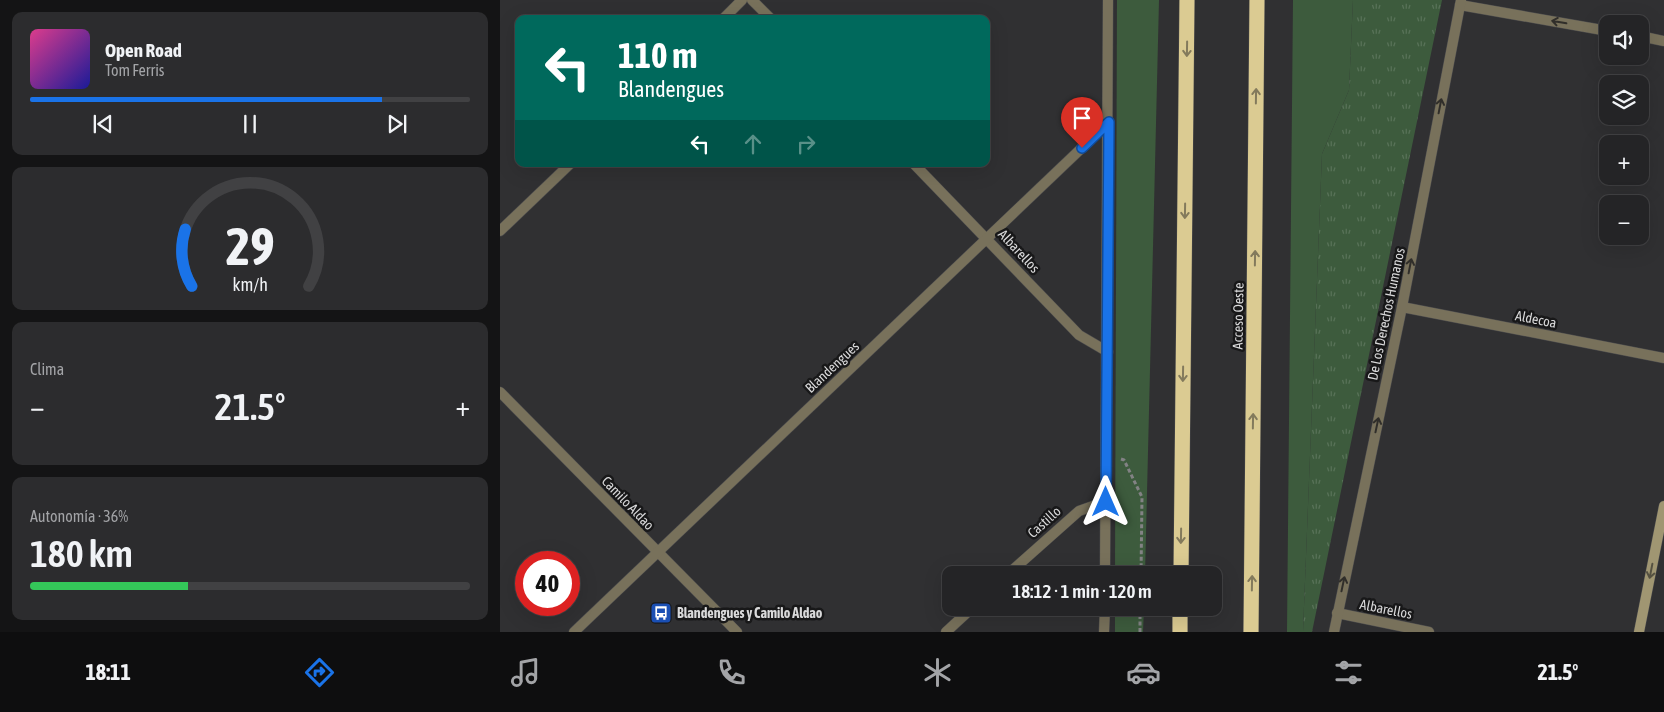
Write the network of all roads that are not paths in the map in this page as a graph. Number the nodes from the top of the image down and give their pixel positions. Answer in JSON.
{"nodes":[{"id":1,"x":742,"y":0,"type":"edge"},
{"id":2,"x":752,"y":0,"type":"edge"},
{"id":3,"x":1187,"y":0,"type":"edge"},
{"id":4,"x":1257,"y":0,"type":"edge"},
{"id":5,"x":1107,"y":1,"type":"edge"},
{"id":6,"x":1460,"y":2,"type":"edge"},
{"id":7,"x":727,"y":15,"type":"edge"},
{"id":8,"x":767,"y":15,"type":"edge"},
{"id":9,"x":1599,"y":29,"type":"edge"},
{"id":10,"x":1649,"y":38,"type":"edge"},
{"id":11,"x":1664,"y":41,"type":"edge"},
{"id":12,"x":1109,"y":122,"type":"junction"},
{"id":13,"x":567,"y":167,"type":"edge"},
{"id":14,"x":917,"y":167,"type":"edge"},
{"id":15,"x":500,"y":231,"type":"edge"},
{"id":16,"x":989,"y":239,"type":"junction"},
{"id":17,"x":1402,"y":307,"type":"junction"},
{"id":18,"x":1108,"y":352,"type":"junction"},
{"id":19,"x":1664,"y":358,"type":"edge"},
{"id":20,"x":500,"y":392,"type":"edge"},
{"id":21,"x":1106,"y":502,"type":"junction"},
{"id":22,"x":1664,"y":506,"type":"edge"},
{"id":23,"x":656,"y":552,"type":"junction"},
{"id":24,"x":1017,"y":566,"type":"edge"},
{"id":25,"x":1105,"y":566,"type":"edge"},
{"id":26,"x":1181,"y":566,"type":"edge"},
{"id":27,"x":1337,"y":613,"type":"junction"},
{"id":28,"x":963,"y":616,"type":"edge"},
{"id":29,"x":1104,"y":616,"type":"edge"},
{"id":30,"x":1180,"y":616,"type":"edge"},
{"id":31,"x":574,"y":632,"type":"edge"},
{"id":32,"x":737,"y":632,"type":"edge"},
{"id":33,"x":946,"y":632,"type":"edge"},
{"id":34,"x":1104,"y":632,"type":"edge"},
{"id":35,"x":1180,"y":632,"type":"edge"},
{"id":36,"x":1251,"y":632,"type":"edge"},
{"id":37,"x":1334,"y":632,"type":"edge"},
{"id":38,"x":1429,"y":632,"type":"edge"},
{"id":39,"x":1639,"y":632,"type":"edge"}],
"edges":[{"from":1,"to":7,"type":"street"},
{"from":2,"to":8,"type":"street"},
{"from":3,"to":26,"type":"highway","one_way":true},
{"from":36,"to":4,"type":"highway","name":"Acceso Oeste","one_way":true},
{"from":5,"to":12,"type":"street"},
{"from":9,"to":6,"type":"street","one_way":true},
{"from":17,"to":6,"type":"street","name":"De Los Derechos Humanos","one_way":true},
{"from":10,"to":11,"type":"street"},
{"from":12,"to":16,"type":"street","name":"Blandengues"},
{"from":12,"to":18,"type":"street"},
{"from":13,"to":15,"type":"street"},
{"from":14,"to":16,"type":"street","name":"Albarellos"},
{"from":16,"to":18,"type":"street","name":"Albarellos"},
{"from":16,"to":23,"type":"street","name":"Blandengues"},
{"from":17,"to":19,"type":"street","name":"Aldecoa"},
{"from":27,"to":17,"type":"street","name":"De Los Derechos Humanos","one_way":true},
{"from":18,"to":21,"type":"street"},
{"from":20,"to":23,"type":"street","name":"Camilo Aldao"},
{"from":21,"to":24,"type":"street","name":"Castillo"},
{"from":21,"to":25,"type":"street"},
{"from":22,"to":39,"type":"main road","one_way":true},
{"from":23,"to":31,"type":"street","name":"Blandengues"},
{"from":23,"to":32,"type":"street","name":"Camilo Aldao"},
{"from":27,"to":37,"type":"street","name":"De Los Derechos Humanos"},
{"from":27,"to":38,"type":"street","name":"Albarellos"},
{"from":28,"to":33,"type":"street"},
{"from":29,"to":34,"type":"street"},
{"from":30,"to":35,"type":"highway"}]}
